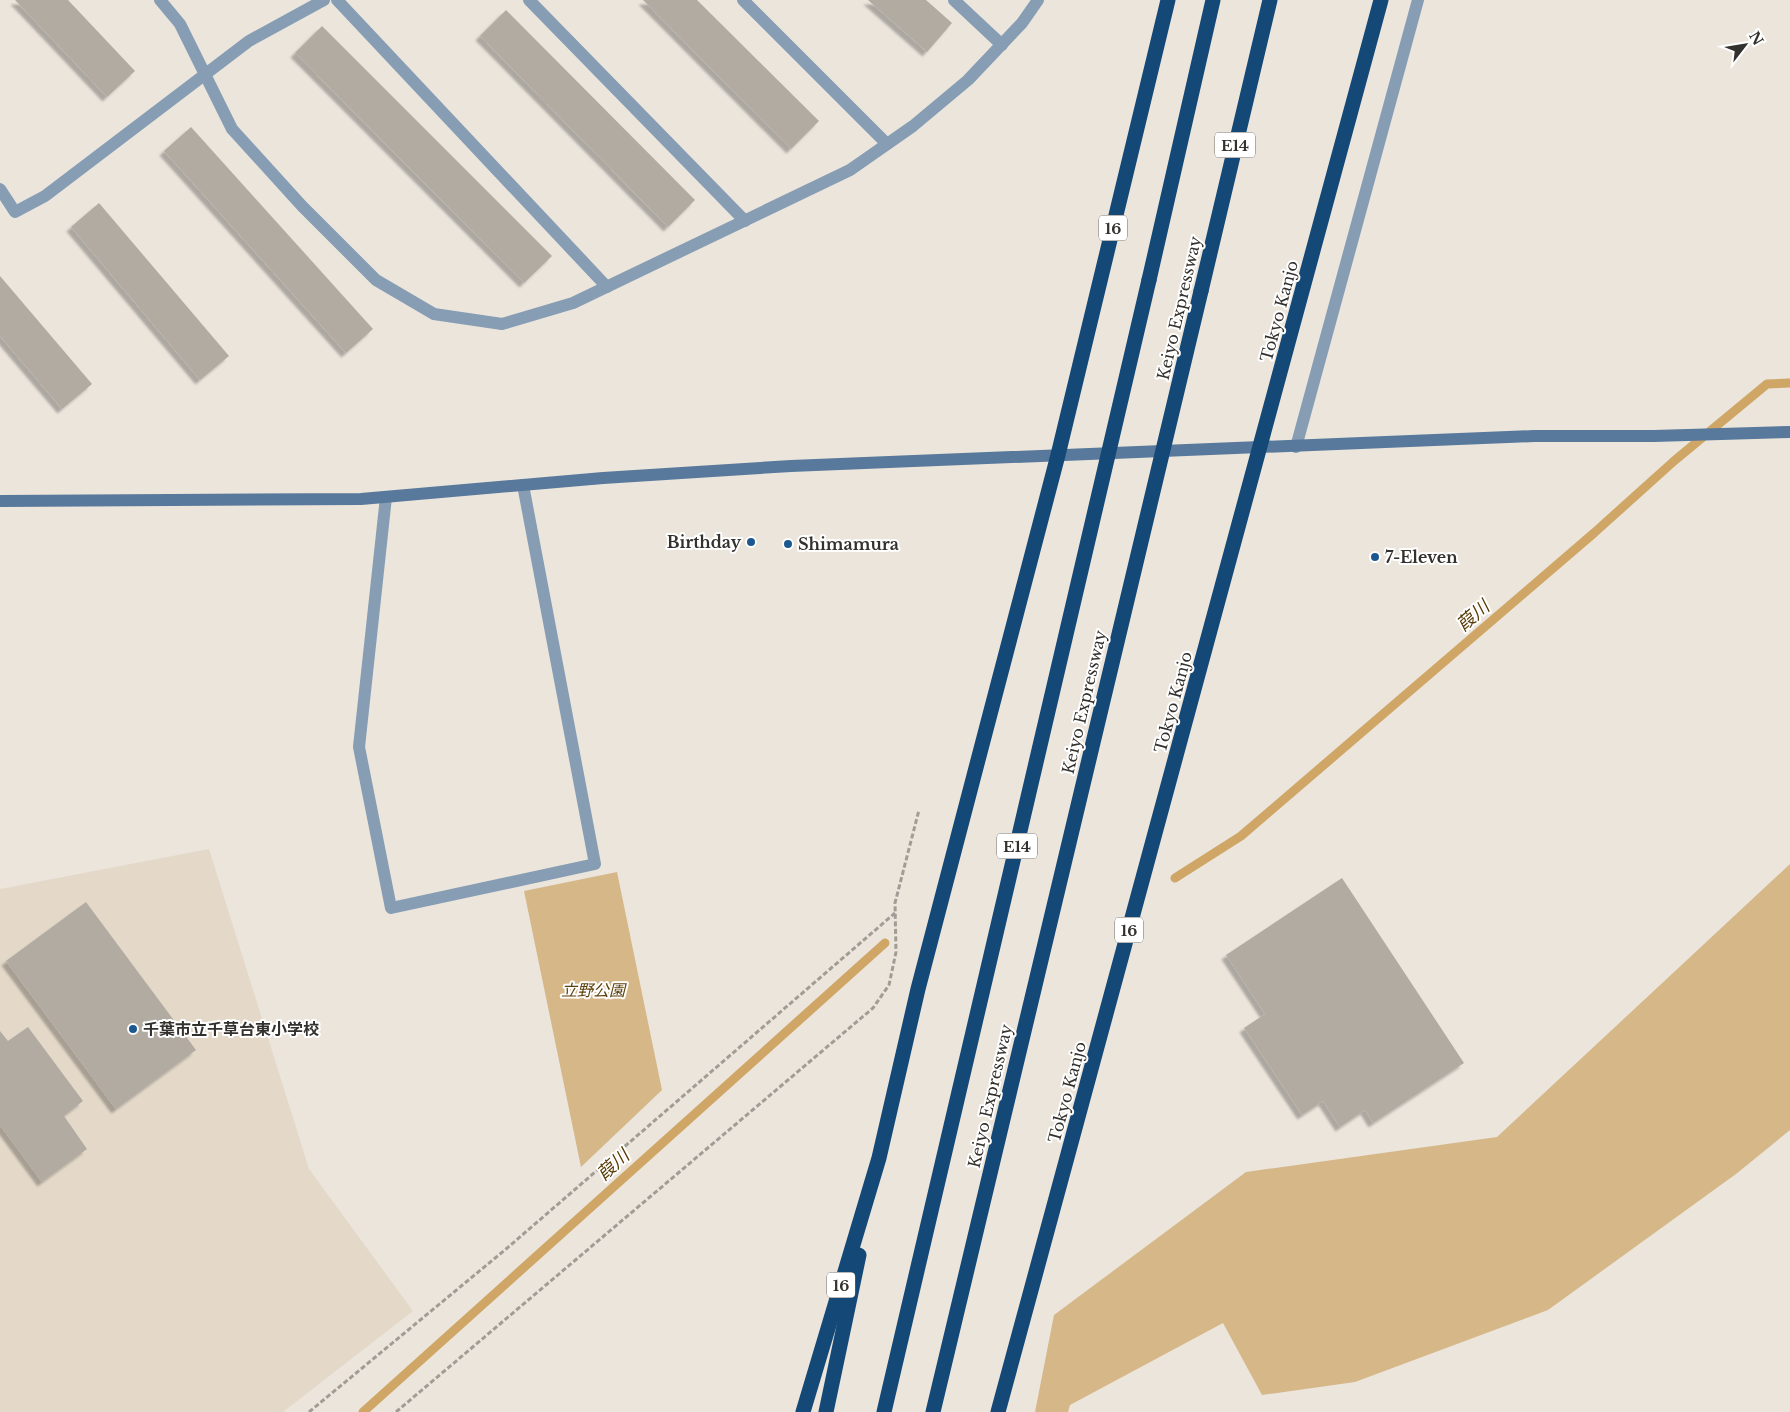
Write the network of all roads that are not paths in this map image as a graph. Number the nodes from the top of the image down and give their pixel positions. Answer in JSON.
{"nodes":[{"id":1,"x":160,"y":0,"type":"edge"},
{"id":2,"x":324,"y":0,"type":"edge"},
{"id":3,"x":337,"y":0,"type":"edge"},
{"id":4,"x":529,"y":0,"type":"edge"},
{"id":5,"x":743,"y":0,"type":"edge"},
{"id":6,"x":954,"y":0,"type":"edge"},
{"id":7,"x":1038,"y":0,"type":"edge"},
{"id":8,"x":1168,"y":0,"type":"edge"},
{"id":9,"x":1213,"y":0,"type":"edge"},
{"id":10,"x":1270,"y":0,"type":"edge"},
{"id":11,"x":1381,"y":0,"type":"edge"},
{"id":12,"x":1418,"y":0,"type":"edge"},
{"id":13,"x":1002,"y":45,"type":"junction"},
{"id":14,"x":205,"y":74,"type":"junction"},
{"id":15,"x":887,"y":144,"type":"junction"},
{"id":16,"x":0,"y":189,"type":"edge"},
{"id":17,"x":745,"y":221,"type":"junction"},
{"id":18,"x":607,"y":287,"type":"junction"},
{"id":19,"x":1790,"y":432,"type":"edge"},
{"id":20,"x":1296,"y":447,"type":"junction"},
{"id":21,"x":1260,"y":448,"type":"junction"},
{"id":22,"x":1058,"y":455,"type":"junction"},
{"id":23,"x":523,"y":485,"type":"junction"},
{"id":24,"x":386,"y":497,"type":"junction"},
{"id":25,"x":0,"y":501,"type":"edge"},
{"id":26,"x":879,"y":1158,"type":"junction"},
{"id":27,"x":803,"y":1412,"type":"edge"},
{"id":28,"x":826,"y":1412,"type":"edge"},
{"id":29,"x":884,"y":1412,"type":"edge"},
{"id":30,"x":933,"y":1412,"type":"edge"},
{"id":31,"x":998,"y":1412,"type":"edge"}],
"edges":[{"from":1,"to":14,"type":"street"},
{"from":2,"to":14,"type":"street"},
{"from":3,"to":18,"type":"street"},
{"from":4,"to":17,"type":"street"},
{"from":5,"to":15,"type":"street"},
{"from":6,"to":13,"type":"street"},
{"from":7,"to":13,"type":"street"},
{"from":8,"to":22,"type":"highway","number":"16"},
{"from":9,"to":29,"type":"highway","name":"Keiyo Expressway","number":"E14","bridge":true},
{"from":10,"to":30,"type":"highway","name":"Keiyo Expressway","number":"E14","bridge":true},
{"from":11,"to":21,"type":"highway","name":"Tokyo Kanjo","number":"16"},
{"from":12,"to":20,"type":"street"},
{"from":13,"to":15,"type":"street"},
{"from":14,"to":16,"type":"street"},
{"from":14,"to":18,"type":"street"},
{"from":15,"to":17,"type":"street"},
{"from":17,"to":18,"type":"street"},
{"from":19,"to":20,"type":"street"},
{"from":20,"to":21,"type":"street"},
{"from":21,"to":22,"type":"street"},
{"from":21,"to":31,"type":"highway","name":"Tokyo Kanjo","number":"16"},
{"from":22,"to":23,"type":"street"},
{"from":22,"to":26,"type":"highway","number":"16"},
{"from":23,"to":24,"type":"street"},
{"from":23,"to":24,"type":"street"},
{"from":24,"to":25,"type":"street"},
{"from":26,"to":27,"type":"highway","number":"16"},
{"from":26,"to":28,"type":"highway"}]}
